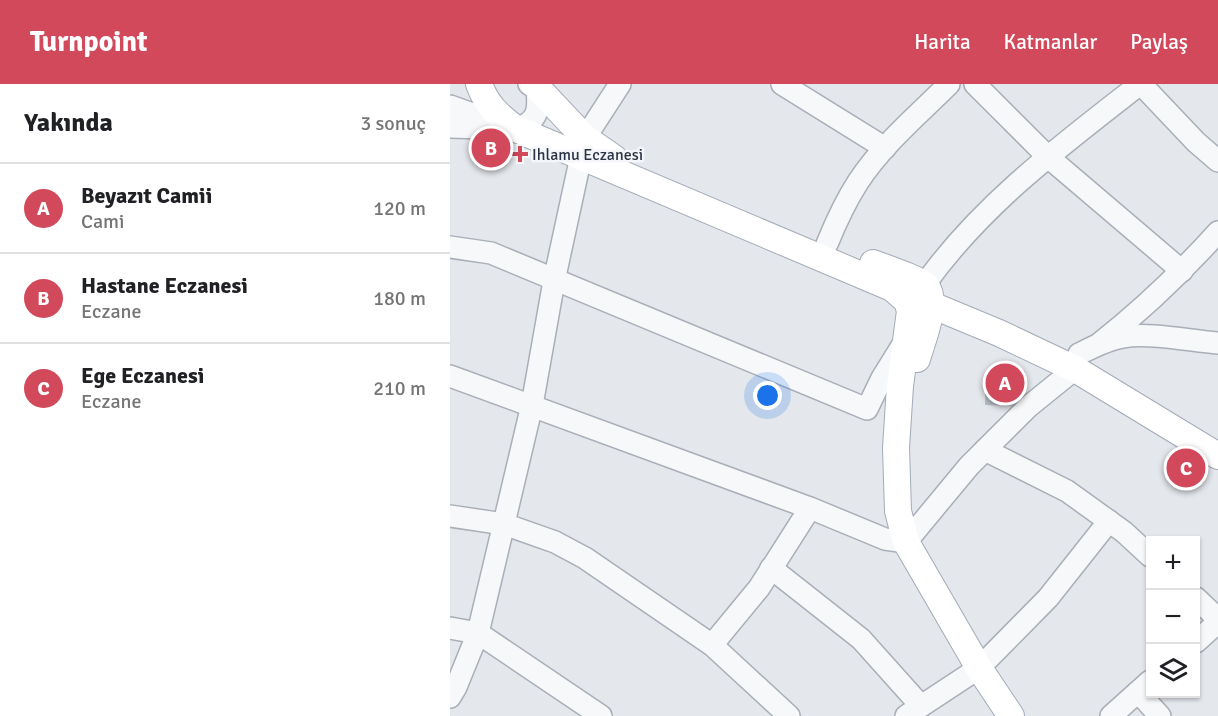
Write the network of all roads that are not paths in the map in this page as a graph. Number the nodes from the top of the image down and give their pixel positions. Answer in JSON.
{"nodes":[{"id":1,"x":479,"y":84,"type":"edge"},
{"id":2,"x":620,"y":84,"type":"edge"},
{"id":3,"x":782,"y":84,"type":"edge"},
{"id":4,"x":950,"y":84,"type":"edge"},
{"id":5,"x":975,"y":84,"type":"edge"},
{"id":6,"x":1141,"y":84,"type":"edge"},
{"id":7,"x":533,"y":85,"type":"edge"},
{"id":8,"x":450,"y":117,"type":"edge"},
{"id":9,"x":516,"y":129,"type":"junction"},
{"id":10,"x":583,"y":147,"type":"junction"},
{"id":11,"x":885,"y":148,"type":"junction"},
{"id":12,"x":1047,"y":156,"type":"junction"},
{"id":13,"x":1218,"y":161,"type":"edge"},
{"id":14,"x":1218,"y":232,"type":"edge"},
{"id":15,"x":827,"y":244,"type":"junction"},
{"id":16,"x":450,"y":247,"type":"edge"},
{"id":17,"x":1182,"y":271,"type":"junction"},
{"id":18,"x":554,"y":281,"type":"junction"},
{"id":19,"x":892,"y":288,"type":"junction"},
{"id":20,"x":928,"y":294,"type":"junction"},
{"id":21,"x":907,"y":339,"type":"junction"},
{"id":22,"x":1218,"y":343,"type":"edge"},
{"id":23,"x":1085,"y":355,"type":"junction"},
{"id":24,"x":450,"y":376,"type":"edge"},
{"id":25,"x":532,"y":405,"type":"junction"},
{"id":26,"x":985,"y":450,"type":"junction"},
{"id":27,"x":1218,"y":455,"type":"edge"},
{"id":28,"x":810,"y":508,"type":"junction"},
{"id":29,"x":898,"y":511,"type":"junction"},
{"id":30,"x":450,"y":516,"type":"edge"},
{"id":31,"x":1109,"y":521,"type":"junction"},
{"id":32,"x":504,"y":524,"type":"junction"},
{"id":33,"x":906,"y":542,"type":"junction"},
{"id":34,"x":1146,"y":552,"type":"edge"},
{"id":35,"x":771,"y":568,"type":"junction"},
{"id":36,"x":1200,"y":602,"type":"edge"},
{"id":37,"x":1218,"y":621,"type":"edge"},
{"id":38,"x":450,"y":628,"type":"edge"},
{"id":39,"x":478,"y":633,"type":"junction"},
{"id":40,"x":1200,"y":638,"type":"edge"},
{"id":41,"x":712,"y":645,"type":"junction"},
{"id":42,"x":979,"y":668,"type":"junction"},
{"id":43,"x":1144,"y":687,"type":"edge"},
{"id":44,"x":450,"y":697,"type":"edge"},
{"id":45,"x":913,"y":711,"type":"edge"},
{"id":46,"x":600,"y":716,"type":"edge"},
{"id":47,"x":789,"y":716,"type":"edge"},
{"id":48,"x":1011,"y":716,"type":"edge"},
{"id":49,"x":1111,"y":716,"type":"edge"},
{"id":50,"x":1160,"y":716,"type":"edge"}],
"edges":[{"from":1,"to":9,"type":"main road"},
{"from":2,"to":10,"type":"street"},
{"from":3,"to":11,"type":"street"},
{"from":4,"to":11,"type":"street"},
{"from":5,"to":12,"type":"street"},
{"from":6,"to":12,"type":"street"},
{"from":6,"to":13,"type":"street"},
{"from":7,"to":9,"type":"street"},
{"from":7,"to":10,"type":"main road"},
{"from":8,"to":9,"type":"street"},
{"from":9,"to":10,"type":"main road"},
{"from":10,"to":15,"type":"main road"},
{"from":10,"to":18,"type":"street"},
{"from":10,"to":19,"type":"main road"},
{"from":11,"to":15,"type":"street"},
{"from":12,"to":17,"type":"street"},
{"from":12,"to":20,"type":"street"},
{"from":14,"to":17,"type":"street"},
{"from":15,"to":20,"type":"main road"},
{"from":16,"to":18,"type":"street"},
{"from":17,"to":23,"type":"street"},
{"from":18,"to":21,"type":"street"},
{"from":18,"to":25,"type":"street"},
{"from":19,"to":20,"type":"main road"},
{"from":19,"to":21,"type":"main road"},
{"from":20,"to":23,"type":"main road"},
{"from":20,"to":29,"type":"main road"},
{"from":21,"to":29,"type":"main road"},
{"from":22,"to":23,"type":"street"},
{"from":23,"to":26,"type":"street"},
{"from":23,"to":27,"type":"main road"},
{"from":24,"to":25,"type":"street"},
{"from":25,"to":28,"type":"street"},
{"from":25,"to":32,"type":"street"},
{"from":26,"to":31,"type":"street"},
{"from":26,"to":33,"type":"street"},
{"from":28,"to":33,"type":"street"},
{"from":28,"to":35,"type":"street"},
{"from":29,"to":33,"type":"main road"},
{"from":30,"to":32,"type":"street"},
{"from":31,"to":34,"type":"street"},
{"from":31,"to":42,"type":"street"},
{"from":32,"to":39,"type":"street"},
{"from":32,"to":41,"type":"street"},
{"from":33,"to":42,"type":"main road"},
{"from":35,"to":41,"type":"street"},
{"from":35,"to":45,"type":"street"},
{"from":36,"to":37,"type":"street"},
{"from":37,"to":40,"type":"street"},
{"from":38,"to":39,"type":"street"},
{"from":39,"to":44,"type":"street"},
{"from":39,"to":46,"type":"street"},
{"from":41,"to":47,"type":"street"},
{"from":42,"to":45,"type":"street"},
{"from":42,"to":48,"type":"main road"},
{"from":43,"to":49,"type":"street"},
{"from":43,"to":50,"type":"street"}]}
